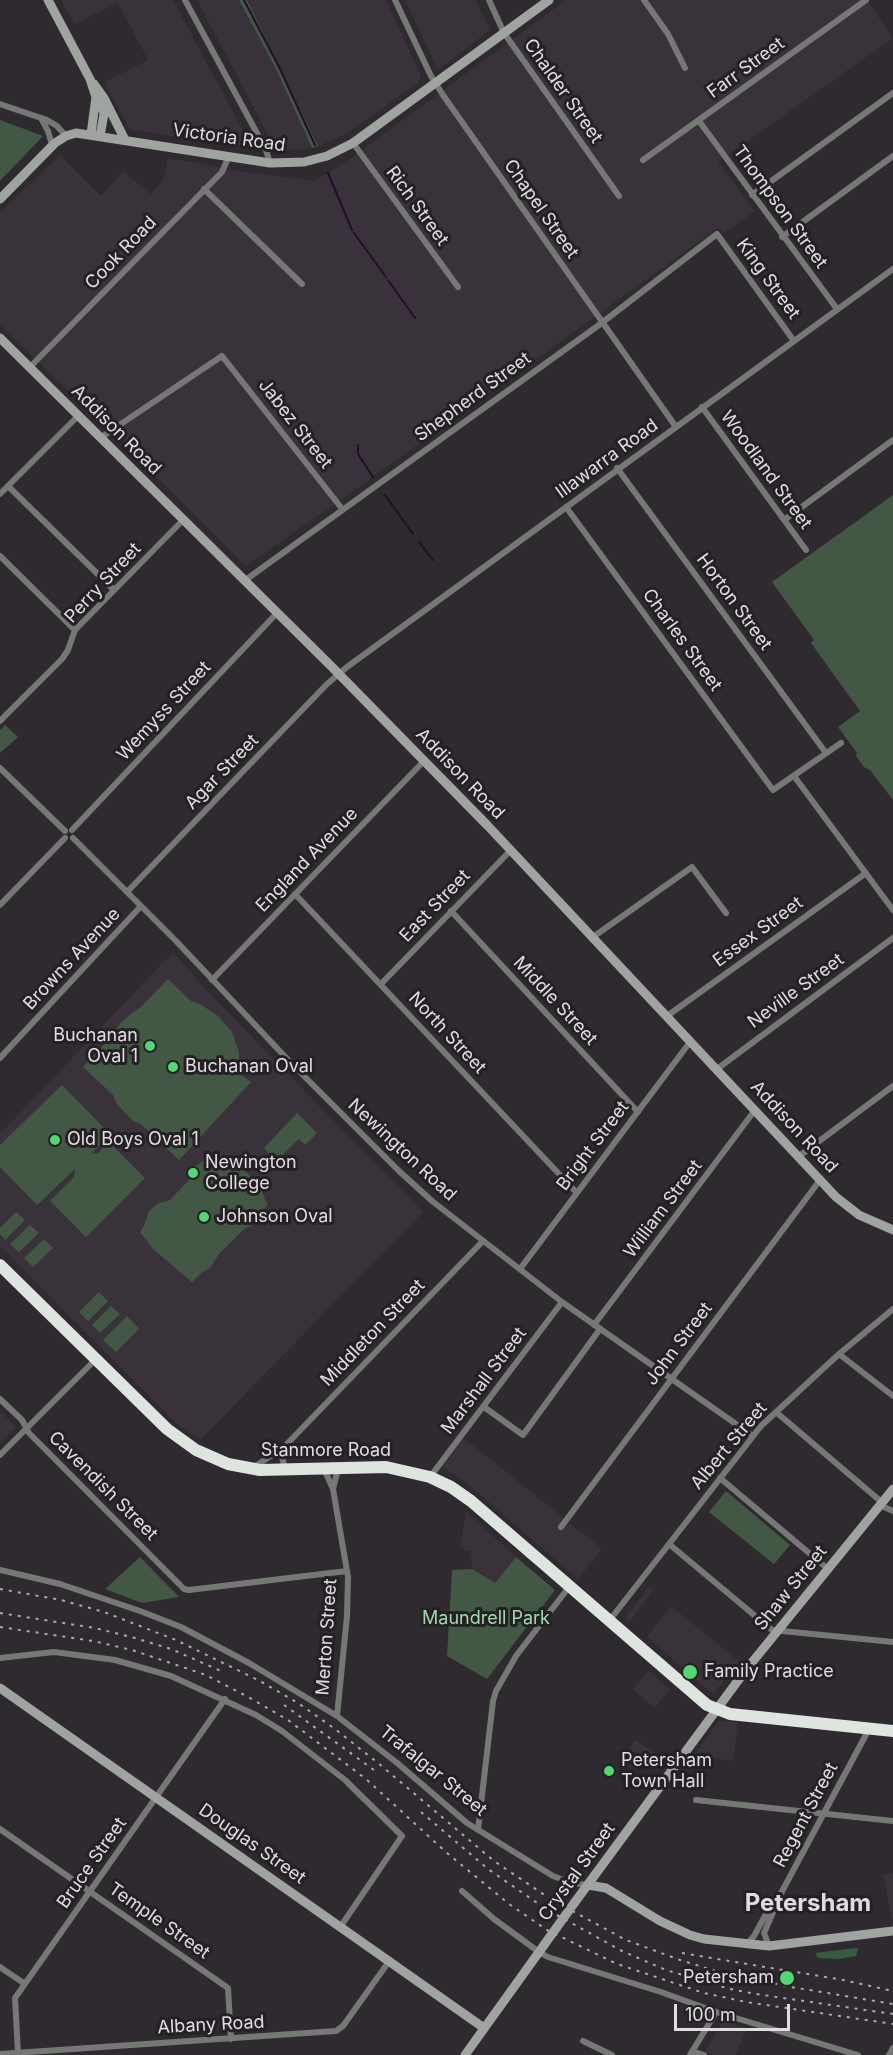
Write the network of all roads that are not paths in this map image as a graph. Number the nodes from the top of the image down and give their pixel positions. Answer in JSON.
{"nodes":[{"id":1,"x":48,"y":0,"type":"edge"},
{"id":2,"x":185,"y":0,"type":"edge"},
{"id":3,"x":395,"y":0,"type":"edge"},
{"id":4,"x":489,"y":0,"type":"edge"},
{"id":5,"x":549,"y":0,"type":"edge"},
{"id":6,"x":644,"y":0,"type":"edge"},
{"id":7,"x":866,"y":0,"type":"edge"},
{"id":8,"x":504,"y":33,"type":"junction"},
{"id":9,"x":685,"y":68,"type":"dead end"},
{"id":10,"x":90,"y":79,"type":"junction"},
{"id":11,"x":435,"y":83,"type":"junction"},
{"id":12,"x":99,"y":91,"type":"junction"},
{"id":13,"x":893,"y":93,"type":"edge"},
{"id":14,"x":0,"y":104,"type":"edge"},
{"id":15,"x":41,"y":118,"type":"junction"},
{"id":16,"x":699,"y":121,"type":"junction"},
{"id":17,"x":96,"y":135,"type":"junction"},
{"id":18,"x":66,"y":136,"type":"junction"},
{"id":19,"x":124,"y":140,"type":"junction"},
{"id":20,"x":353,"y":143,"type":"junction"},
{"id":21,"x":52,"y":145,"type":"junction"},
{"id":22,"x":229,"y":156,"type":"junction"},
{"id":23,"x":893,"y":156,"type":"edge"},
{"id":24,"x":643,"y":160,"type":"dead end"},
{"id":25,"x":270,"y":163,"type":"junction"},
{"id":26,"x":204,"y":189,"type":"junction"},
{"id":27,"x":752,"y":195,"type":"junction"},
{"id":28,"x":619,"y":196,"type":"dead end"},
{"id":29,"x":0,"y":199,"type":"edge"},
{"id":30,"x":717,"y":234,"type":"joint"},
{"id":31,"x":782,"y":237,"type":"junction"},
{"id":32,"x":893,"y":269,"type":"edge"},
{"id":33,"x":302,"y":284,"type":"dead end"},
{"id":34,"x":458,"y":287,"type":"dead end"},
{"id":35,"x":837,"y":309,"type":"junction"},
{"id":36,"x":602,"y":322,"type":"junction"},
{"id":37,"x":0,"y":339,"type":"edge"},
{"id":38,"x":794,"y":341,"type":"junction"},
{"id":39,"x":29,"y":368,"type":"junction"},
{"id":40,"x":702,"y":407,"type":"junction"},
{"id":41,"x":78,"y":416,"type":"junction"},
{"id":42,"x":676,"y":427,"type":"junction"},
{"id":43,"x":100,"y":438,"type":"junction"},
{"id":44,"x":893,"y":441,"type":"edge"},
{"id":45,"x":617,"y":468,"type":"junction"},
{"id":46,"x":8,"y":486,"type":"junction"},
{"id":47,"x":0,"y":494,"type":"edge"},
{"id":48,"x":566,"y":507,"type":"junction"},
{"id":49,"x":344,"y":510,"type":"junction"},
{"id":50,"x":183,"y":520,"type":"junction"},
{"id":51,"x":784,"y":520,"type":"junction"},
{"id":52,"x":806,"y":550,"type":"dead end"},
{"id":53,"x":0,"y":556,"type":"edge"},
{"id":54,"x":244,"y":581,"type":"junction"},
{"id":55,"x":114,"y":590,"type":"junction"},
{"id":56,"x":277,"y":613,"type":"junction"},
{"id":57,"x":75,"y":630,"type":"junction"},
{"id":58,"x":339,"y":674,"type":"junction"},
{"id":59,"x":0,"y":721,"type":"edge"},
{"id":60,"x":841,"y":743,"type":"dead end"},
{"id":61,"x":826,"y":753,"type":"junction"},
{"id":62,"x":424,"y":761,"type":"junction"},
{"id":63,"x":0,"y":768,"type":"edge"},
{"id":64,"x":794,"y":776,"type":"junction"},
{"id":65,"x":69,"y":834,"type":"junction"},
{"id":66,"x":511,"y":850,"type":"junction"},
{"id":67,"x":866,"y":873,"type":"junction"},
{"id":68,"x":127,"y":892,"type":"junction"},
{"id":69,"x":295,"y":894,"type":"junction"},
{"id":70,"x":0,"y":905,"type":"edge"},
{"id":71,"x":141,"y":906,"type":"junction"},
{"id":72,"x":893,"y":910,"type":"edge"},
{"id":73,"x":451,"y":911,"type":"junction"},
{"id":74,"x":726,"y":913,"type":"dead end"},
{"id":75,"x":593,"y":937,"type":"junction"},
{"id":76,"x":893,"y":938,"type":"edge"},
{"id":77,"x":212,"y":980,"type":"junction"},
{"id":78,"x":381,"y":984,"type":"junction"},
{"id":79,"x":668,"y":1016,"type":"junction"},
{"id":80,"x":690,"y":1042,"type":"junction"},
{"id":81,"x":0,"y":1058,"type":"edge"},
{"id":82,"x":717,"y":1069,"type":"junction"},
{"id":83,"x":893,"y":1086,"type":"edge"},
{"id":84,"x":755,"y":1110,"type":"junction"},
{"id":85,"x":638,"y":1112,"type":"junction"},
{"id":86,"x":798,"y":1157,"type":"junction"},
{"id":87,"x":820,"y":1180,"type":"junction"},
{"id":88,"x":577,"y":1193,"type":"junction"},
{"id":89,"x":893,"y":1230,"type":"edge"},
{"id":90,"x":483,"y":1241,"type":"junction"},
{"id":91,"x":0,"y":1265,"type":"edge"},
{"id":92,"x":520,"y":1269,"type":"junction"},
{"id":93,"x":562,"y":1302,"type":"junction"},
{"id":94,"x":893,"y":1309,"type":"edge"},
{"id":95,"x":597,"y":1327,"type":"junction"},
{"id":96,"x":839,"y":1354,"type":"junction"},
{"id":97,"x":95,"y":1359,"type":"junction"},
{"id":98,"x":671,"y":1379,"type":"junction"},
{"id":99,"x":893,"y":1396,"type":"edge"},
{"id":100,"x":0,"y":1399,"type":"edge"},
{"id":101,"x":484,"y":1407,"type":"junction"},
{"id":102,"x":776,"y":1412,"type":"junction"},
{"id":103,"x":26,"y":1428,"type":"junction"},
{"id":104,"x":753,"y":1436,"type":"junction"},
{"id":105,"x":284,"y":1447,"type":"junction"},
{"id":106,"x":0,"y":1455,"type":"edge"},
{"id":107,"x":250,"y":1469,"type":"junction"},
{"id":108,"x":324,"y":1469,"type":"junction"},
{"id":109,"x":338,"y":1469,"type":"junction"},
{"id":110,"x":285,"y":1470,"type":"junction"},
{"id":111,"x":430,"y":1477,"type":"junction"},
{"id":112,"x":720,"y":1478,"type":"junction"},
{"id":113,"x":333,"y":1489,"type":"junction"},
{"id":114,"x":893,"y":1489,"type":"edge"},
{"id":115,"x":881,"y":1504,"type":"junction"},
{"id":116,"x":893,"y":1511,"type":"edge"},
{"id":117,"x":561,"y":1527,"type":"dead end"},
{"id":118,"x":669,"y":1544,"type":"junction"},
{"id":119,"x":828,"y":1569,"type":"junction"},
{"id":120,"x":0,"y":1570,"type":"edge"},
{"id":121,"x":347,"y":1571,"type":"junction"},
{"id":122,"x":569,"y":1587,"type":"junction"},
{"id":123,"x":609,"y":1622,"type":"junction"},
{"id":124,"x":777,"y":1631,"type":"junction"},
{"id":125,"x":893,"y":1642,"type":"edge"},
{"id":126,"x":0,"y":1658,"type":"edge"},
{"id":127,"x":0,"y":1688,"type":"edge"},
{"id":128,"x":225,"y":1699,"type":"junction"},
{"id":129,"x":717,"y":1710,"type":"junction"},
{"id":130,"x":337,"y":1716,"type":"junction"},
{"id":131,"x":869,"y":1728,"type":"junction"},
{"id":132,"x":893,"y":1731,"type":"edge"},
{"id":133,"x":156,"y":1797,"type":"junction"},
{"id":134,"x":696,"y":1800,"type":"dead end"},
{"id":135,"x":824,"y":1814,"type":"junction"},
{"id":136,"x":893,"y":1821,"type":"edge"},
{"id":137,"x":0,"y":1829,"type":"edge"},
{"id":138,"x":478,"y":1830,"type":"junction"},
{"id":139,"x":588,"y":1885,"type":"junction"},
{"id":140,"x":90,"y":1891,"type":"junction"},
{"id":141,"x":462,"y":1891,"type":"dead end"},
{"id":142,"x":779,"y":1897,"type":"junction"},
{"id":143,"x":340,"y":1926,"type":"junction"},
{"id":144,"x":893,"y":1931,"type":"edge"},
{"id":145,"x":747,"y":1944,"type":"junction"},
{"id":146,"x":769,"y":1946,"type":"junction"},
{"id":147,"x":541,"y":1949,"type":"junction"},
{"id":148,"x":390,"y":1960,"type":"junction"},
{"id":149,"x":0,"y":1967,"type":"edge"},
{"id":150,"x":25,"y":1984,"type":"junction"},
{"id":151,"x":716,"y":2012,"type":"junction"},
{"id":152,"x":484,"y":2028,"type":"junction"},
{"id":153,"x":231,"y":2039,"type":"junction"},
{"id":154,"x":583,"y":2041,"type":"dead end"},
{"id":155,"x":893,"y":2048,"type":"edge"},
{"id":156,"x":84,"y":2052,"type":"edge"},
{"id":157,"x":18,"y":2053,"type":"junction"},
{"id":158,"x":691,"y":2053,"type":"edge"},
{"id":159,"x":0,"y":2054,"type":"edge"},
{"id":160,"x":466,"y":2054,"type":"edge"},
{"id":161,"x":612,"y":2055,"type":"edge"},
{"id":162,"x":704,"y":2055,"type":"edge"},
{"id":163,"x":858,"y":2055,"type":"edge"},
{"id":164,"x":889,"y":2055,"type":"edge"}],
"edges":[{"from":1,"to":10,"type":"main road"},
{"from":2,"to":25,"type":"street"},
{"from":3,"to":11,"type":"street","name":"Chapel Street"},
{"from":4,"to":8,"type":"street","name":"Chalder Street"},
{"from":5,"to":8,"type":"main road","name":"Victoria Road"},
{"from":6,"to":9,"type":"street"},
{"from":7,"to":16,"type":"street","name":"Farr Street"},
{"from":8,"to":11,"type":"main road","name":"Victoria Road"},
{"from":8,"to":28,"type":"street","name":"Chalder Street"},
{"from":10,"to":12,"type":"main road"},
{"from":10,"to":17,"type":"main road"},
{"from":11,"to":20,"type":"main road","name":"Victoria Road"},
{"from":11,"to":36,"type":"street","name":"Chapel Street"},
{"from":12,"to":17,"type":"main road"},
{"from":12,"to":19,"type":"main road"},
{"from":13,"to":27,"type":"street"},
{"from":14,"to":15,"type":"street"},
{"from":15,"to":18,"type":"street"},
{"from":15,"to":21,"type":"street"},
{"from":16,"to":24,"type":"street","name":"Farr Street"},
{"from":16,"to":27,"type":"street","name":"Thompson Street"},
{"from":17,"to":18,"type":"main road","name":"Victoria Road"},
{"from":17,"to":19,"type":"main road","name":"Victoria Road"},
{"from":18,"to":21,"type":"main road"},
{"from":19,"to":22,"type":"main road","name":"Victoria Road"},
{"from":20,"to":25,"type":"main road","name":"Victoria Road"},
{"from":20,"to":34,"type":"street","name":"Rich Street"},
{"from":21,"to":29,"type":"main road"},
{"from":22,"to":25,"type":"main road","name":"Victoria Road"},
{"from":22,"to":26,"type":"street","name":"Cook Road"},
{"from":23,"to":31,"type":"street"},
{"from":26,"to":33,"type":"street"},
{"from":26,"to":39,"type":"street","name":"Cook Road"},
{"from":27,"to":31,"type":"street","name":"Thompson Street"},
{"from":30,"to":36,"type":"street","name":"Shepherd Street"},
{"from":30,"to":38,"type":"street","name":"King Street"},
{"from":31,"to":35,"type":"street","name":"Thompson Street"},
{"from":32,"to":35,"type":"street","name":"Illawarra Road"},
{"from":35,"to":38,"type":"street","name":"Illawarra Road"},
{"from":36,"to":42,"type":"street","name":"Chapel Street"},
{"from":36,"to":49,"type":"street","name":"Shepherd Street"},
{"from":37,"to":39,"type":"main road","name":"Addison Road"},
{"from":38,"to":40,"type":"street","name":"Illawarra Road"},
{"from":39,"to":41,"type":"main road","name":"Addison Road"},
{"from":40,"to":42,"type":"street","name":"Illawarra Road"},
{"from":40,"to":51,"type":"street","name":"Woodland Street"},
{"from":41,"to":43,"type":"main road","name":"Addison Road"},
{"from":41,"to":46,"type":"street"},
{"from":42,"to":45,"type":"street","name":"Illawarra Road"},
{"from":43,"to":49,"type":"street","name":"Jabez Street"},
{"from":43,"to":50,"type":"main road","name":"Addison Road"},
{"from":44,"to":51,"type":"street"},
{"from":45,"to":48,"type":"street","name":"Illawarra Road"},
{"from":45,"to":61,"type":"street","name":"Horton Street"},
{"from":46,"to":47,"type":"street"},
{"from":46,"to":55,"type":"street"},
{"from":48,"to":58,"type":"street","name":"Illawarra Road"},
{"from":48,"to":64,"type":"street","name":"Charles Street"},
{"from":49,"to":54,"type":"street","name":"Shepherd Street"},
{"from":50,"to":54,"type":"main road","name":"Addison Road"},
{"from":50,"to":55,"type":"street","name":"Perry Street"},
{"from":51,"to":52,"type":"street","name":"Woodland Street"},
{"from":53,"to":57,"type":"street"},
{"from":54,"to":56,"type":"main road","name":"Addison Road"},
{"from":55,"to":57,"type":"street","name":"Perry Street"},
{"from":56,"to":58,"type":"main road","name":"Addison Road"},
{"from":56,"to":65,"type":"street","name":"Wemyss Street"},
{"from":57,"to":59,"type":"street","name":"Perry Street"},
{"from":58,"to":62,"type":"main road","name":"Addison Road"},
{"from":58,"to":68,"type":"street","name":"Agar Street"},
{"from":60,"to":61,"type":"street"},
{"from":61,"to":64,"type":"street"},
{"from":62,"to":66,"type":"main road","name":"Addison Road"},
{"from":62,"to":69,"type":"street","name":"England Avenue"},
{"from":63,"to":65,"type":"street","name":"Newington Road"},
{"from":64,"to":67,"type":"street"},
{"from":65,"to":68,"type":"street","name":"Newington Road"},
{"from":65,"to":70,"type":"street","name":"Wemyss Street"},
{"from":66,"to":73,"type":"street","name":"East Street"},
{"from":66,"to":75,"type":"main road","name":"Addison Road"},
{"from":67,"to":72,"type":"street"},
{"from":67,"to":79,"type":"street","name":"Essex Street"},
{"from":68,"to":71,"type":"street","name":"Newington Road"},
{"from":69,"to":77,"type":"street","name":"England Avenue"},
{"from":69,"to":78,"type":"street","name":"North Street"},
{"from":71,"to":77,"type":"street","name":"Newington Road"},
{"from":71,"to":81,"type":"street","name":"Browns Avenue"},
{"from":73,"to":78,"type":"street","name":"East Street"},
{"from":73,"to":85,"type":"street","name":"Middle Street"},
{"from":74,"to":75,"type":"street"},
{"from":75,"to":79,"type":"main road","name":"Addison Road"},
{"from":76,"to":82,"type":"street","name":"Neville Street"},
{"from":77,"to":90,"type":"street","name":"Newington Road"},
{"from":78,"to":88,"type":"street","name":"North Street"},
{"from":79,"to":80,"type":"main road","name":"Addison Road"},
{"from":80,"to":82,"type":"main road","name":"Addison Road"},
{"from":80,"to":85,"type":"street","name":"Bright Street"},
{"from":82,"to":84,"type":"main road","name":"Addison Road"},
{"from":83,"to":86,"type":"street"},
{"from":84,"to":86,"type":"main road","name":"Addison Road"},
{"from":84,"to":95,"type":"street","name":"William Street"},
{"from":85,"to":88,"type":"street","name":"Bright Street"},
{"from":86,"to":87,"type":"main road","name":"Addison Road"},
{"from":87,"to":89,"type":"main road","name":"Addison Road"},
{"from":87,"to":98,"type":"street","name":"John Street"},
{"from":88,"to":92,"type":"street","name":"Bright Street"},
{"from":90,"to":92,"type":"street","name":"Newington Road"},
{"from":90,"to":105,"type":"street","name":"Middleton Street"},
{"from":91,"to":97,"type":"highway","name":"Stanmore Road"},
{"from":92,"to":93,"type":"street","name":"Newington Road"},
{"from":93,"to":95,"type":"street","name":"Newington Road"},
{"from":93,"to":101,"type":"street","name":"Marshall Street"},
{"from":94,"to":96,"type":"street","name":"Albert Street"},
{"from":95,"to":98,"type":"street","name":"Newington Road"},
{"from":95,"to":101,"type":"street","name":"William Street"},
{"from":96,"to":99,"type":"street"},
{"from":96,"to":102,"type":"street","name":"Albert Street"},
{"from":97,"to":103,"type":"street"},
{"from":97,"to":107,"type":"highway","name":"Stanmore Road"},
{"from":98,"to":104,"type":"street","name":"Newington Road"},
{"from":98,"to":117,"type":"street","name":"John Street"},
{"from":100,"to":103,"type":"street","name":"Cavendish Street"},
{"from":101,"to":111,"type":"street","name":"Marshall Street"},
{"from":102,"to":104,"type":"street","name":"Albert Street"},
{"from":102,"to":115,"type":"street"},
{"from":103,"to":106,"type":"street"},
{"from":103,"to":121,"type":"street","name":"Cavendish Street"},
{"from":104,"to":112,"type":"street","name":"Albert Street"},
{"from":105,"to":107,"type":"street","name":"Middleton Street"},
{"from":105,"to":110,"type":"street"},
{"from":107,"to":110,"type":"highway","name":"Stanmore Road"},
{"from":108,"to":109,"type":"highway","name":"Stanmore Road"},
{"from":108,"to":110,"type":"highway","name":"Stanmore Road"},
{"from":108,"to":113,"type":"street","name":"Merton Street"},
{"from":109,"to":111,"type":"highway","name":"Stanmore Road"},
{"from":109,"to":113,"type":"street","name":"Merton Street"},
{"from":111,"to":122,"type":"highway","name":"Stanmore Road"},
{"from":112,"to":118,"type":"street","name":"Albert Street"},
{"from":112,"to":119,"type":"street"},
{"from":113,"to":121,"type":"street","name":"Merton Street"},
{"from":114,"to":115,"type":"main road","name":"Shaw Street"},
{"from":115,"to":116,"type":"street"},
{"from":115,"to":119,"type":"main road","name":"Shaw Street"},
{"from":118,"to":123,"type":"street","name":"Albert Street"},
{"from":118,"to":124,"type":"street"},
{"from":119,"to":124,"type":"main road","name":"Shaw Street"},
{"from":120,"to":130,"type":"street","name":"Trafalgar Street"},
{"from":121,"to":130,"type":"street","name":"Merton Street"},
{"from":122,"to":123,"type":"highway","name":"Stanmore Road"},
{"from":122,"to":138,"type":"street"},
{"from":123,"to":129,"type":"highway","name":"Stanmore Road"},
{"from":124,"to":125,"type":"street"},
{"from":124,"to":129,"type":"main road","name":"Shaw Street"},
{"from":126,"to":128,"type":"street"},
{"from":127,"to":133,"type":"main road","name":"Douglas Street"},
{"from":128,"to":133,"type":"street","name":"Bruce Street"},
{"from":128,"to":143,"type":"street"},
{"from":129,"to":131,"type":"highway"},
{"from":129,"to":139,"type":"main road","name":"Crystal Street"},
{"from":130,"to":138,"type":"street","name":"Trafalgar Street"},
{"from":131,"to":132,"type":"highway"},
{"from":131,"to":135,"type":"street","name":"Regent Street"},
{"from":133,"to":140,"type":"street","name":"Bruce Street"},
{"from":133,"to":143,"type":"main road","name":"Douglas Street"},
{"from":134,"to":135,"type":"street"},
{"from":135,"to":136,"type":"street"},
{"from":135,"to":142,"type":"street","name":"Regent Street"},
{"from":137,"to":140,"type":"street","name":"Temple Street"},
{"from":138,"to":139,"type":"street","name":"Trafalgar Street"},
{"from":139,"to":145,"type":"main road","name":"Trafalgar Street"},
{"from":139,"to":147,"type":"main road","name":"Crystal Street","bridge":true},
{"from":140,"to":150,"type":"street","name":"Bruce Street"},
{"from":140,"to":153,"type":"street","name":"Temple Street"},
{"from":141,"to":147,"type":"street"},
{"from":142,"to":145,"type":"street","name":"Regent Street"},
{"from":142,"to":146,"type":"street"},
{"from":143,"to":148,"type":"main road","name":"Douglas Street"},
{"from":144,"to":146,"type":"main road","name":"Trafalgar Street"},
{"from":145,"to":146,"type":"main road","name":"Trafalgar Street"},
{"from":147,"to":151,"type":"street"},
{"from":147,"to":152,"type":"main road","name":"Crystal Street"},
{"from":148,"to":152,"type":"main road","name":"Douglas Street"},
{"from":148,"to":153,"type":"street","name":"Albany Road"},
{"from":149,"to":150,"type":"street"},
{"from":150,"to":157,"type":"street","name":"Bruce Street"},
{"from":151,"to":158,"type":"street"},
{"from":151,"to":163,"type":"street"},
{"from":152,"to":160,"type":"main road","name":"Crystal Street"},
{"from":153,"to":156,"type":"street","name":"Albany Road"},
{"from":154,"to":161,"type":"street"},
{"from":155,"to":164,"type":"street"},
{"from":156,"to":157,"type":"street","name":"Albany Road"},
{"from":157,"to":159,"type":"street","name":"Albany Road"},
{"from":158,"to":162,"type":"street"}]}
